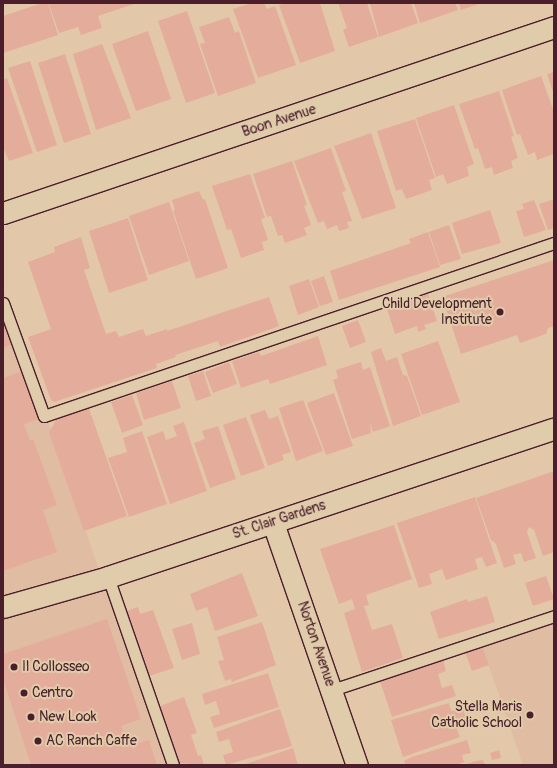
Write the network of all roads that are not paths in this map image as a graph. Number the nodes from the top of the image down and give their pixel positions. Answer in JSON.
{"nodes":[{"id":1,"x":554,"y":27,"type":"edge"},
{"id":2,"x":3,"y":213,"type":"edge"},
{"id":3,"x":554,"y":243,"type":"edge"},
{"id":4,"x":3,"y":303,"type":"edge"},
{"id":5,"x":554,"y":429,"type":"edge"},
{"id":6,"x":273,"y":523,"type":"junction"},
{"id":7,"x":108,"y":576,"type":"junction"},
{"id":8,"x":3,"y":607,"type":"edge"},
{"id":9,"x":554,"y":616,"type":"edge"},
{"id":10,"x":332,"y":690,"type":"junction"},
{"id":11,"x":173,"y":765,"type":"edge"},
{"id":12,"x":357,"y":765,"type":"edge"}],
"edges":[{"from":1,"to":2,"type":"street","name":"Boon Avenue"},
{"from":3,"to":4,"type":"lane"},
{"from":5,"to":6,"type":"street","name":"St. Clair Gardens"},
{"from":6,"to":7,"type":"street","name":"St. Clair Gardens"},
{"from":6,"to":10,"type":"street","name":"Norton Avenue"},
{"from":7,"to":8,"type":"street","name":"St. Clair Gardens"},
{"from":7,"to":11,"type":"lane"},
{"from":9,"to":10,"type":"lane"},
{"from":10,"to":12,"type":"street","name":"Norton Avenue"}]}
